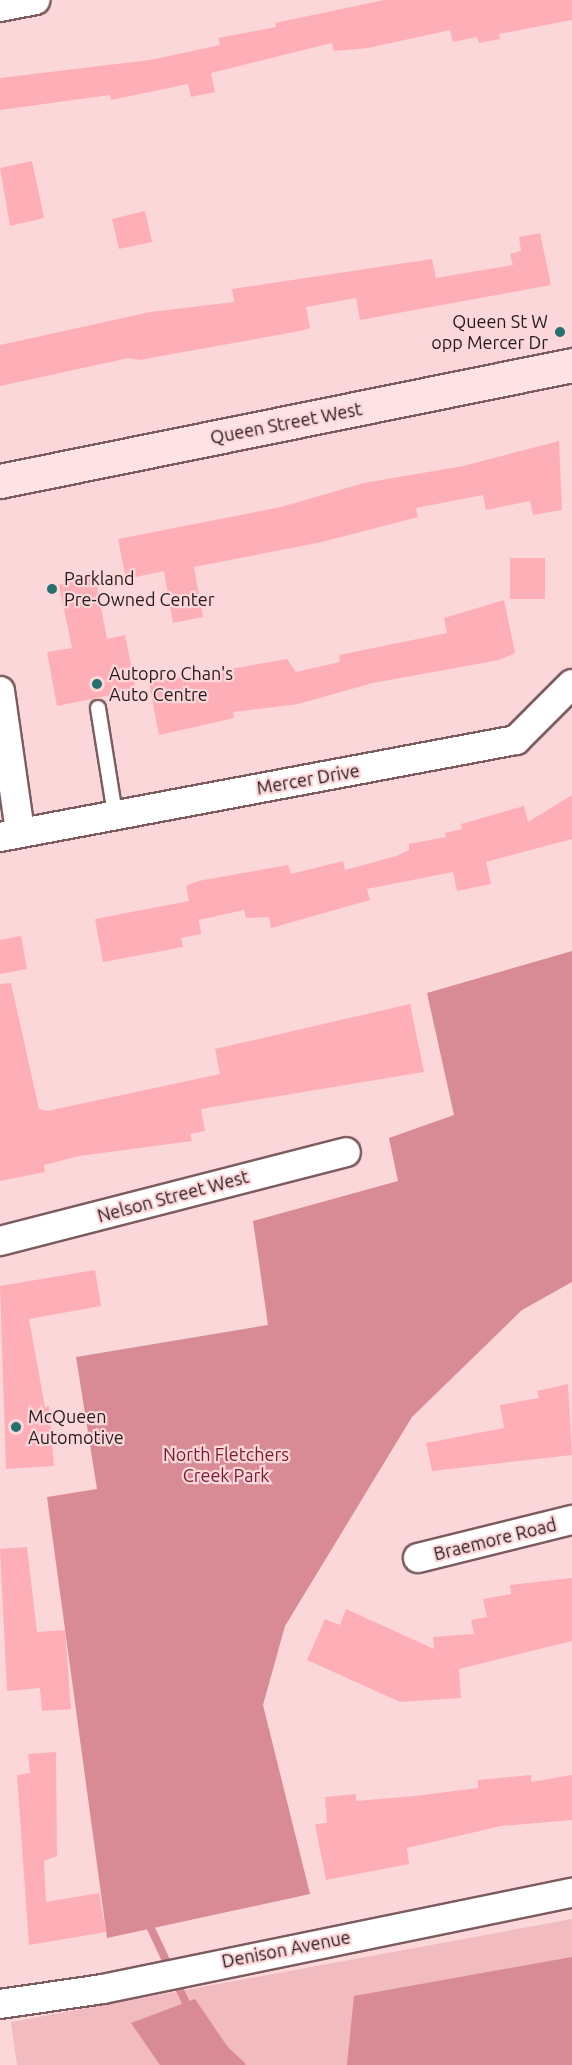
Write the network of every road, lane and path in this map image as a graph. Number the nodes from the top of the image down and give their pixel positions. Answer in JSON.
{"nodes":[{"id":1,"x":35,"y":0,"type":"edge"},
{"id":2,"x":0,"y":7,"type":"edge"},
{"id":3,"x":572,"y":365,"type":"edge"},
{"id":4,"x":0,"y":481,"type":"edge"},
{"id":5,"x":572,"y":684,"type":"edge"},
{"id":6,"x":0,"y":691,"type":"edge"},
{"id":7,"x":98,"y":708,"type":"dead end"},
{"id":8,"x":115,"y":814,"type":"junction"},
{"id":9,"x":10,"y":835,"type":"edge"},
{"id":10,"x":346,"y":1152,"type":"dead end"},
{"id":11,"x":0,"y":1241,"type":"edge"},
{"id":12,"x":572,"y":1520,"type":"edge"},
{"id":13,"x":418,"y":1558,"type":"dead end"},
{"id":14,"x":572,"y":1893,"type":"edge"},
{"id":15,"x":0,"y":2004,"type":"edge"}],
"edges":[{"from":1,"to":2,"type":"street"},
{"from":3,"to":4,"type":"main road","name":"Queen Street West"},
{"from":5,"to":8,"type":"street","name":"Mercer Drive"},
{"from":6,"to":9,"type":"street"},
{"from":7,"to":8,"type":"lane"},
{"from":8,"to":9,"type":"street","name":"Mercer Drive"},
{"from":10,"to":11,"type":"street","name":"Nelson Street West"},
{"from":12,"to":13,"type":"street","name":"Braemore Road"},
{"from":14,"to":15,"type":"street","name":"Denison Avenue"}]}
